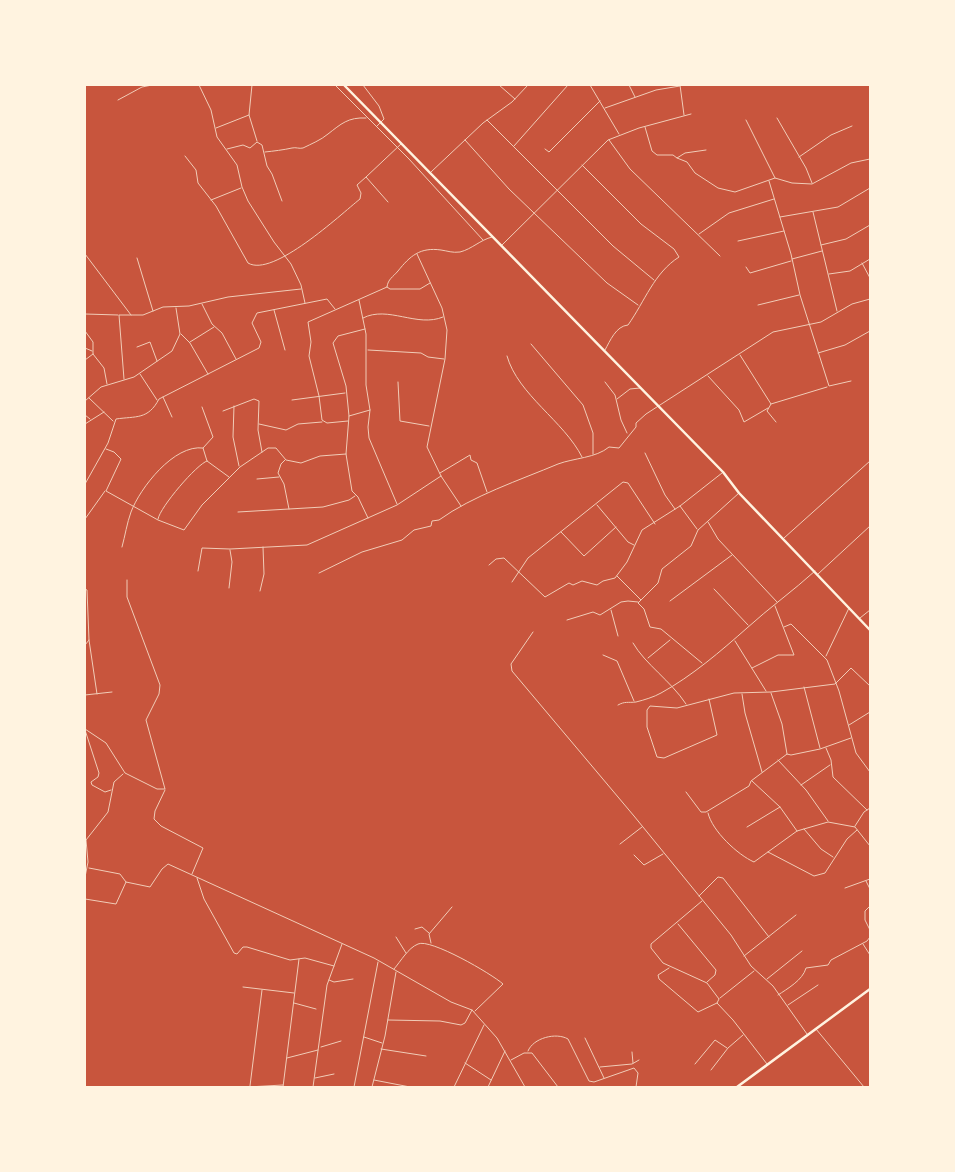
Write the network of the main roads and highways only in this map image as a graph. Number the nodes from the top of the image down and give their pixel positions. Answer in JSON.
{"nodes":[{"id":1,"x":344,"y":85,"type":"edge"},
{"id":2,"x":870,"y":630,"type":"edge"},
{"id":3,"x":870,"y":989,"type":"edge"},
{"id":4,"x":737,"y":1087,"type":"edge"}],
"edges":[{"from":1,"to":2,"type":"main road"},
{"from":3,"to":4,"type":"main road"}]}
